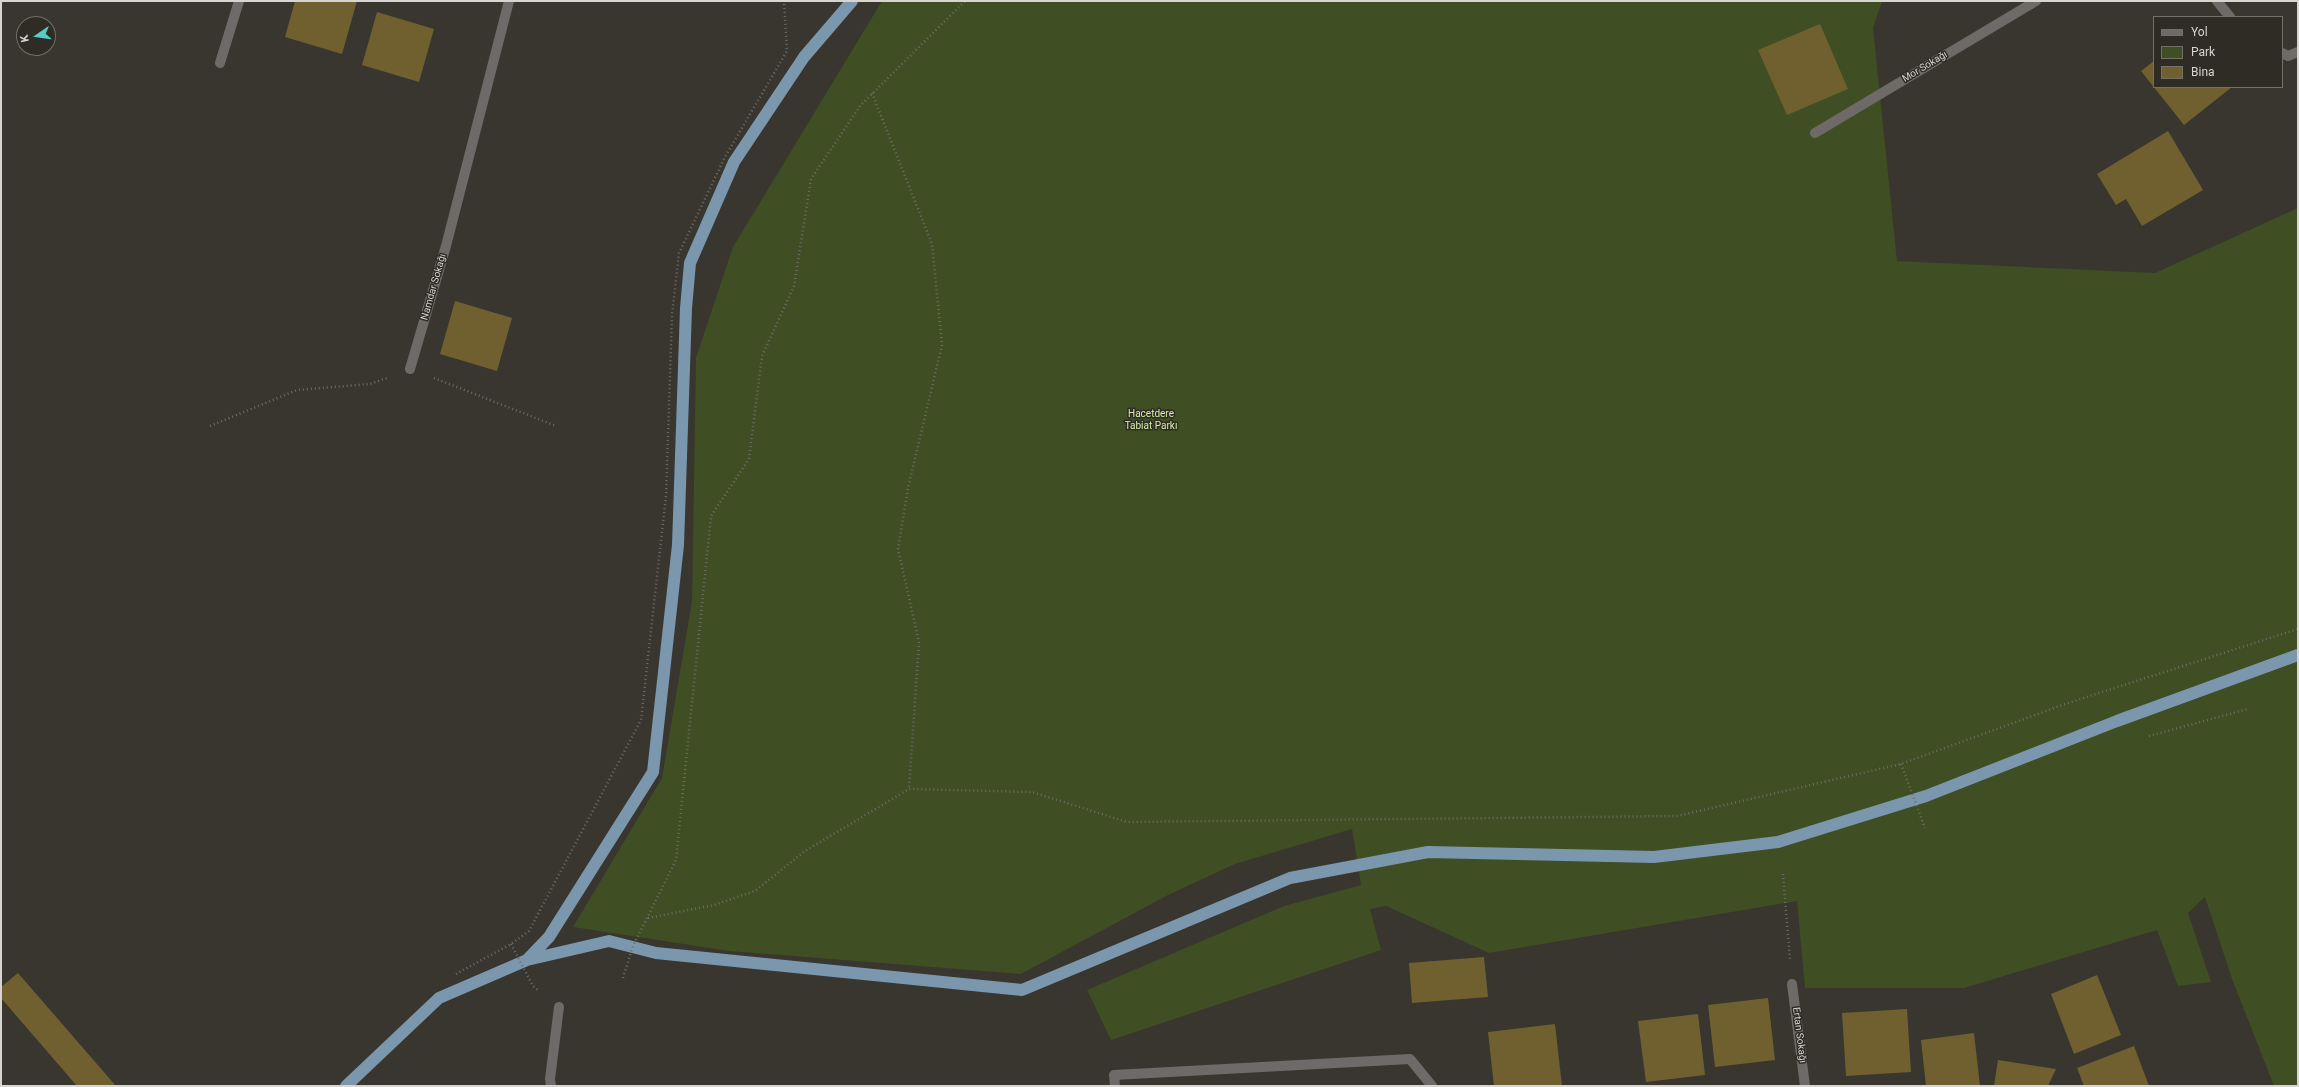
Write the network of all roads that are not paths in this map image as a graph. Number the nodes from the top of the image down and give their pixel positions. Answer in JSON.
{"nodes":[{"id":1,"x":239,"y":1,"type":"edge"},
{"id":2,"x":509,"y":1,"type":"edge"},
{"id":3,"x":2036,"y":1,"type":"edge"},
{"id":4,"x":2217,"y":1,"type":"edge"},
{"id":5,"x":2229,"y":16,"type":"edge"},
{"id":6,"x":2298,"y":52,"type":"edge"},
{"id":7,"x":2283,"y":54,"type":"edge"},
{"id":8,"x":220,"y":63,"type":"dead end"},
{"id":9,"x":1815,"y":133,"type":"dead end"},
{"id":10,"x":410,"y":369,"type":"road end"},
{"id":11,"x":1792,"y":984,"type":"road end"},
{"id":12,"x":559,"y":1007,"type":"dead end"},
{"id":13,"x":551,"y":1086,"type":"edge"},
{"id":14,"x":1115,"y":1086,"type":"edge"},
{"id":15,"x":1432,"y":1086,"type":"edge"},
{"id":16,"x":1805,"y":1086,"type":"edge"}],
"edges":[{"from":1,"to":8,"type":"street"},
{"from":2,"to":10,"type":"street","name":"Namdar Sokağı"},
{"from":3,"to":9,"type":"street","name":"Mor Sokağı"},
{"from":4,"to":5,"type":"street"},
{"from":6,"to":7,"type":"street"},
{"from":11,"to":16,"type":"street","name":"Ertan Sokağı"},
{"from":12,"to":13,"type":"street"},
{"from":14,"to":15,"type":"street"}]}
